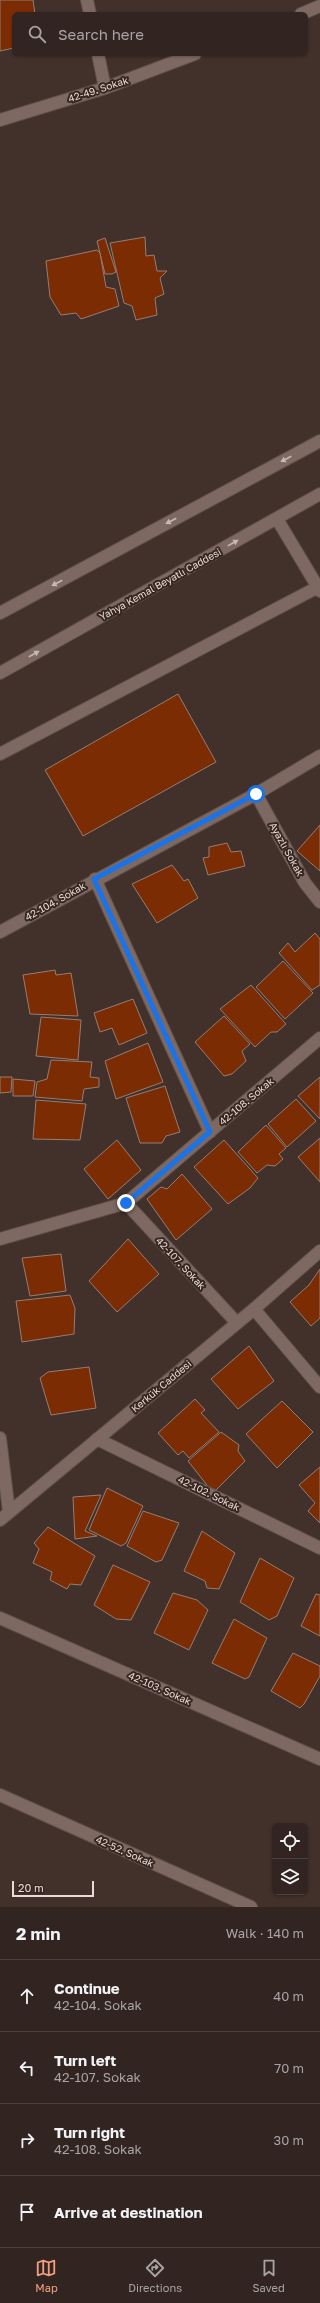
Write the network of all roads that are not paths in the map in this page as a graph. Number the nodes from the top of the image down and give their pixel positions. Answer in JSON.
{"nodes":[{"id":1,"x":88,"y":0,"type":"edge"},
{"id":2,"x":320,"y":6,"type":"edge"},
{"id":3,"x":90,"y":12,"type":"edge"},
{"id":4,"x":306,"y":12,"type":"edge"},
{"id":5,"x":98,"y":56,"type":"edge"},
{"id":6,"x":191,"y":56,"type":"edge"},
{"id":7,"x":105,"y":88,"type":"junction"},
{"id":8,"x":0,"y":120,"type":"edge"},
{"id":9,"x":320,"y":441,"type":"edge"},
{"id":10,"x":320,"y":494,"type":"edge"},
{"id":11,"x":277,"y":519,"type":"junction"},
{"id":12,"x":319,"y":588,"type":"edge"},
{"id":13,"x":0,"y":613,"type":"edge"},
{"id":14,"x":0,"y":673,"type":"edge"},
{"id":15,"x":0,"y":754,"type":"edge"},
{"id":16,"x":320,"y":756,"type":"edge"},
{"id":17,"x":256,"y":794,"type":"junction"},
{"id":18,"x":94,"y":879,"type":"junction"},
{"id":19,"x":320,"y":902,"type":"edge"},
{"id":20,"x":0,"y":932,"type":"edge"},
{"id":21,"x":320,"y":1038,"type":"edge"},
{"id":22,"x":210,"y":1132,"type":"junction"},
{"id":23,"x":126,"y":1203,"type":"junction"},
{"id":24,"x":0,"y":1238,"type":"edge"},
{"id":25,"x":320,"y":1251,"type":"edge"},
{"id":26,"x":254,"y":1309,"type":"junction"},
{"id":27,"x":237,"y":1323,"type":"junction"},
{"id":28,"x":320,"y":1387,"type":"edge"},
{"id":29,"x":0,"y":1438,"type":"edge"},
{"id":30,"x":97,"y":1439,"type":"junction"},
{"id":31,"x":5,"y":1516,"type":"edge"},
{"id":32,"x":320,"y":1548,"type":"edge"},
{"id":33,"x":0,"y":1618,"type":"edge"},
{"id":34,"x":320,"y":1759,"type":"edge"},
{"id":35,"x":0,"y":1795,"type":"edge"},
{"id":36,"x":251,"y":1907,"type":"edge"}],
"edges":[{"from":1,"to":3,"type":"street"},
{"from":2,"to":4,"type":"street"},
{"from":5,"to":7,"type":"street"},
{"from":6,"to":7,"type":"street","name":"42-49. Sokak"},
{"from":7,"to":8,"type":"street","name":"42-49. Sokak"},
{"from":9,"to":13,"type":"street","one_way":true},
{"from":10,"to":11,"type":"street","name":"Yahya Kemal Beyatlı Caddesi"},
{"from":11,"to":12,"type":"street"},
{"from":14,"to":11,"type":"street","name":"Yahya Kemal Beyatlı Caddesi","one_way":true},
{"from":12,"to":15,"type":"street"},
{"from":16,"to":17,"type":"street","name":"42-104. Sokak"},
{"from":17,"to":18,"type":"street","name":"42-104. Sokak"},
{"from":17,"to":19,"type":"street","name":"Ayazlı Sokak"},
{"from":18,"to":20,"type":"street","name":"42-104. Sokak"},
{"from":18,"to":22,"type":"street"},
{"from":21,"to":22,"type":"street","name":"42-108. Sokak"},
{"from":22,"to":23,"type":"street","name":"42-108. Sokak"},
{"from":23,"to":24,"type":"street","name":"42-108. Sokak"},
{"from":23,"to":27,"type":"street","name":"42-107. Sokak"},
{"from":25,"to":26,"type":"street","name":"Kerkük Caddesi"},
{"from":26,"to":27,"type":"street","name":"Kerkük Caddesi"},
{"from":26,"to":28,"type":"street"},
{"from":27,"to":30,"type":"street","name":"Kerkük Caddesi"},
{"from":29,"to":31,"type":"street"},
{"from":30,"to":31,"type":"street","name":"Kerkük Caddesi"},
{"from":30,"to":32,"type":"street","name":"42-102. Sokak"},
{"from":33,"to":34,"type":"street","name":"42-103. Sokak"},
{"from":35,"to":36,"type":"street","name":"42-52. Sokak"}]}
